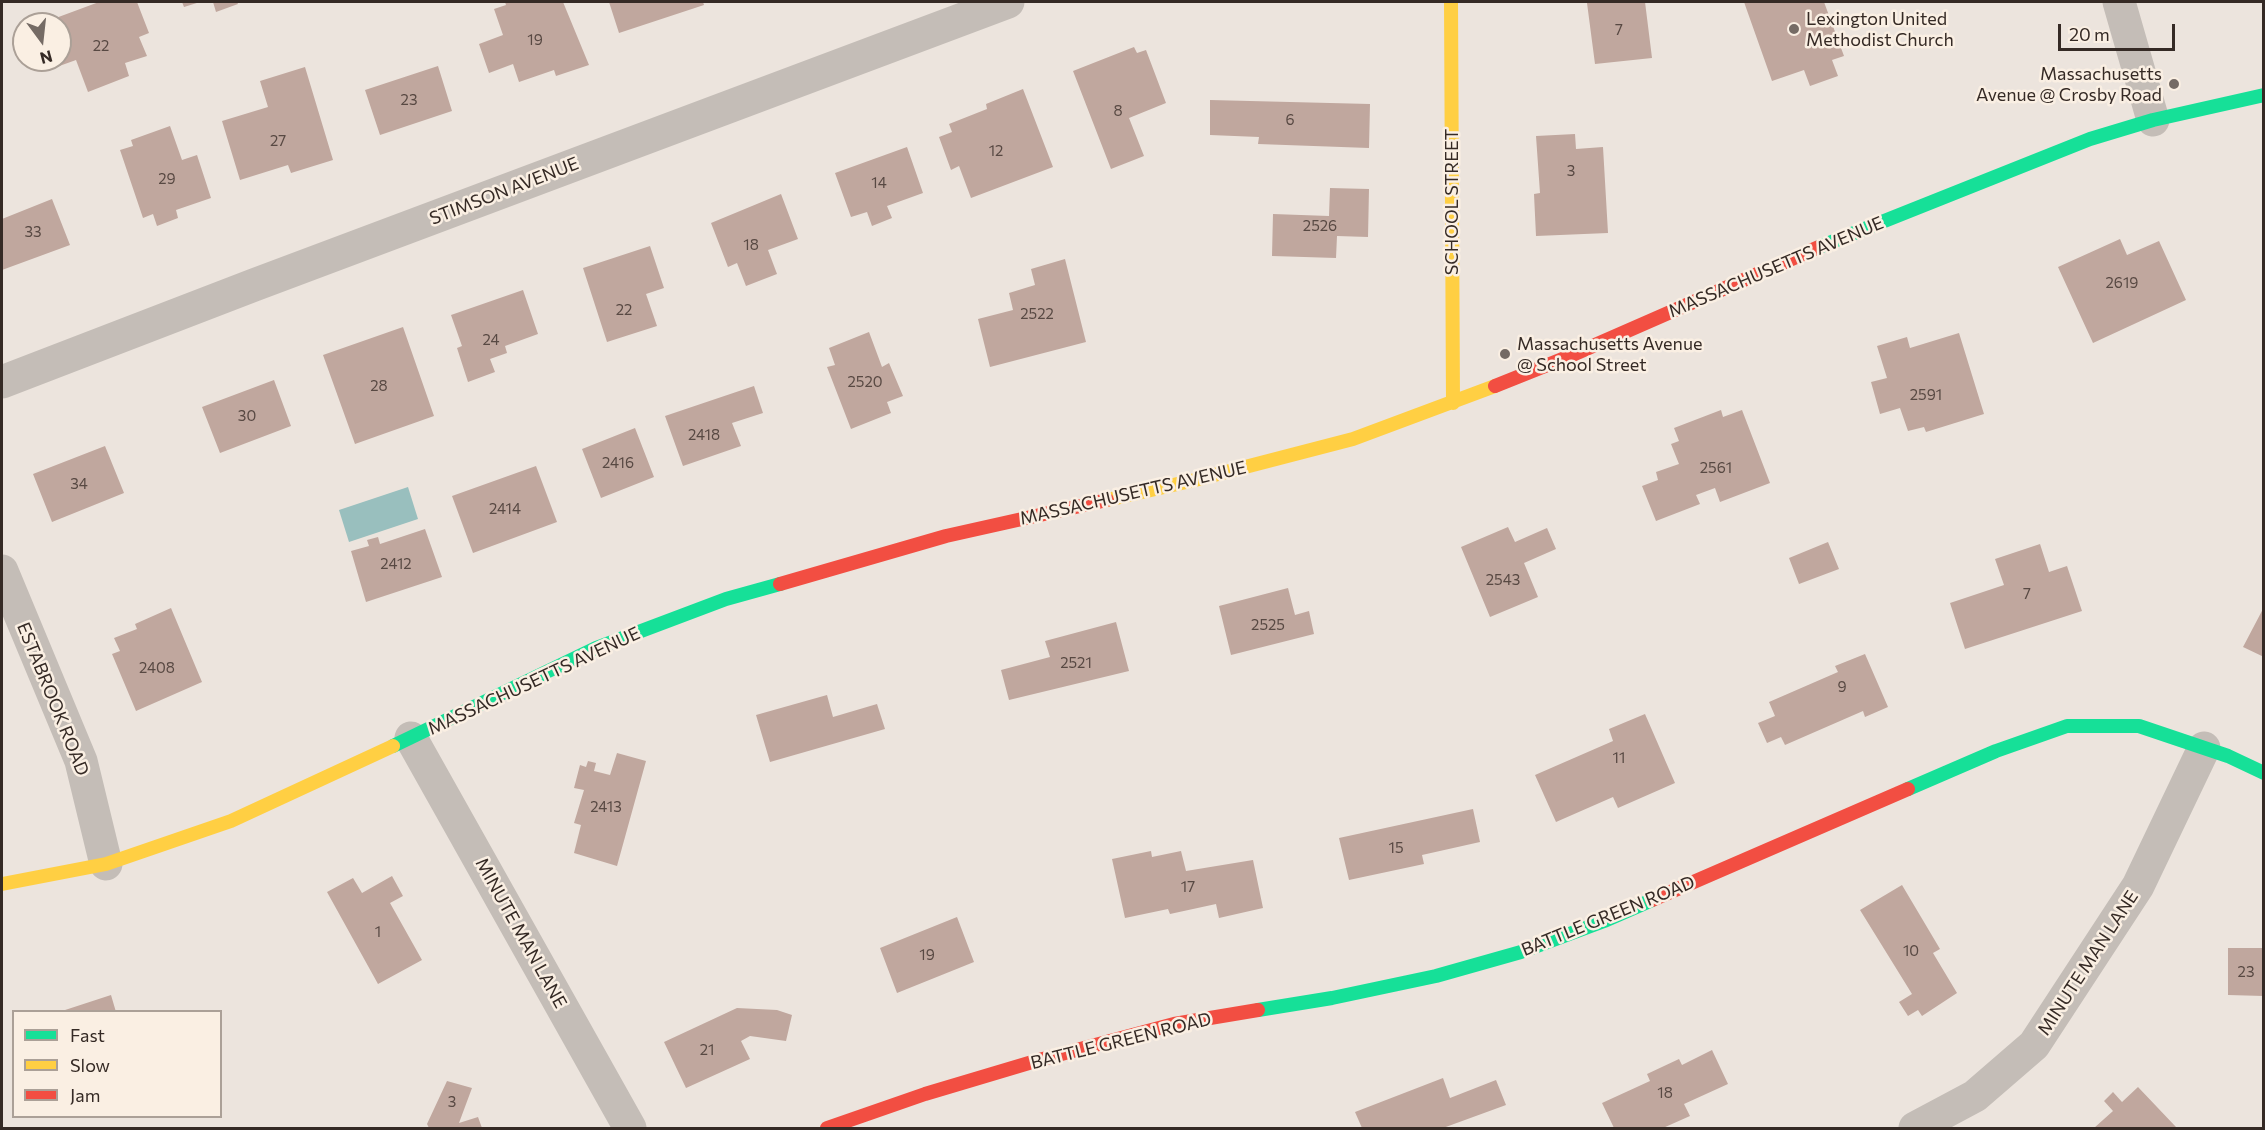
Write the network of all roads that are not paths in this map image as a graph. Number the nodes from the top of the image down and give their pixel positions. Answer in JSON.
{"nodes":[{"id":1,"x":1008,"y":2,"type":"edge"},
{"id":2,"x":1451,"y":2,"type":"edge"},
{"id":3,"x":2119,"y":2,"type":"edge"},
{"id":4,"x":2264,"y":94,"type":"edge"},
{"id":5,"x":2154,"y":120,"type":"junction"},
{"id":6,"x":2,"y":382,"type":"edge"},
{"id":7,"x":1453,"y":403,"type":"junction"},
{"id":8,"x":2,"y":571,"type":"edge"},
{"id":9,"x":411,"y":738,"type":"junction"},
{"id":10,"x":2204,"y":748,"type":"junction"},
{"id":11,"x":2264,"y":773,"type":"edge"},
{"id":12,"x":106,"y":864,"type":"junction"},
{"id":13,"x":2,"y":884,"type":"edge"},
{"id":14,"x":630,"y":1128,"type":"edge"},
{"id":15,"x":827,"y":1128,"type":"edge"},
{"id":16,"x":1916,"y":1128,"type":"edge"}],
"edges":[{"from":1,"to":6,"type":"street","name":"STIMSON AVENUE"},
{"from":2,"to":7,"type":"main road","name":"SCHOOL STREET"},
{"from":3,"to":5,"type":"street"},
{"from":4,"to":5,"type":"main road","name":"MASSACHUSETTS AVENUE"},
{"from":5,"to":7,"type":"main road","name":"MASSACHUSETTS AVENUE"},
{"from":7,"to":9,"type":"main road","name":"MASSACHUSETTS AVENUE"},
{"from":8,"to":12,"type":"street","name":"ESTABROOK ROAD"},
{"from":9,"to":12,"type":"main road","name":"MASSACHUSETTS AVENUE"},
{"from":9,"to":14,"type":"street","name":"MINUTE MAN LANE"},
{"from":10,"to":11,"type":"main road","name":"BATTLE GREEN ROAD"},
{"from":10,"to":15,"type":"main road","name":"BATTLE GREEN ROAD"},
{"from":10,"to":16,"type":"street","name":"MINUTE MAN LANE"},
{"from":12,"to":13,"type":"main road","name":"MASSACHUSETTS AVENUE"}]}
